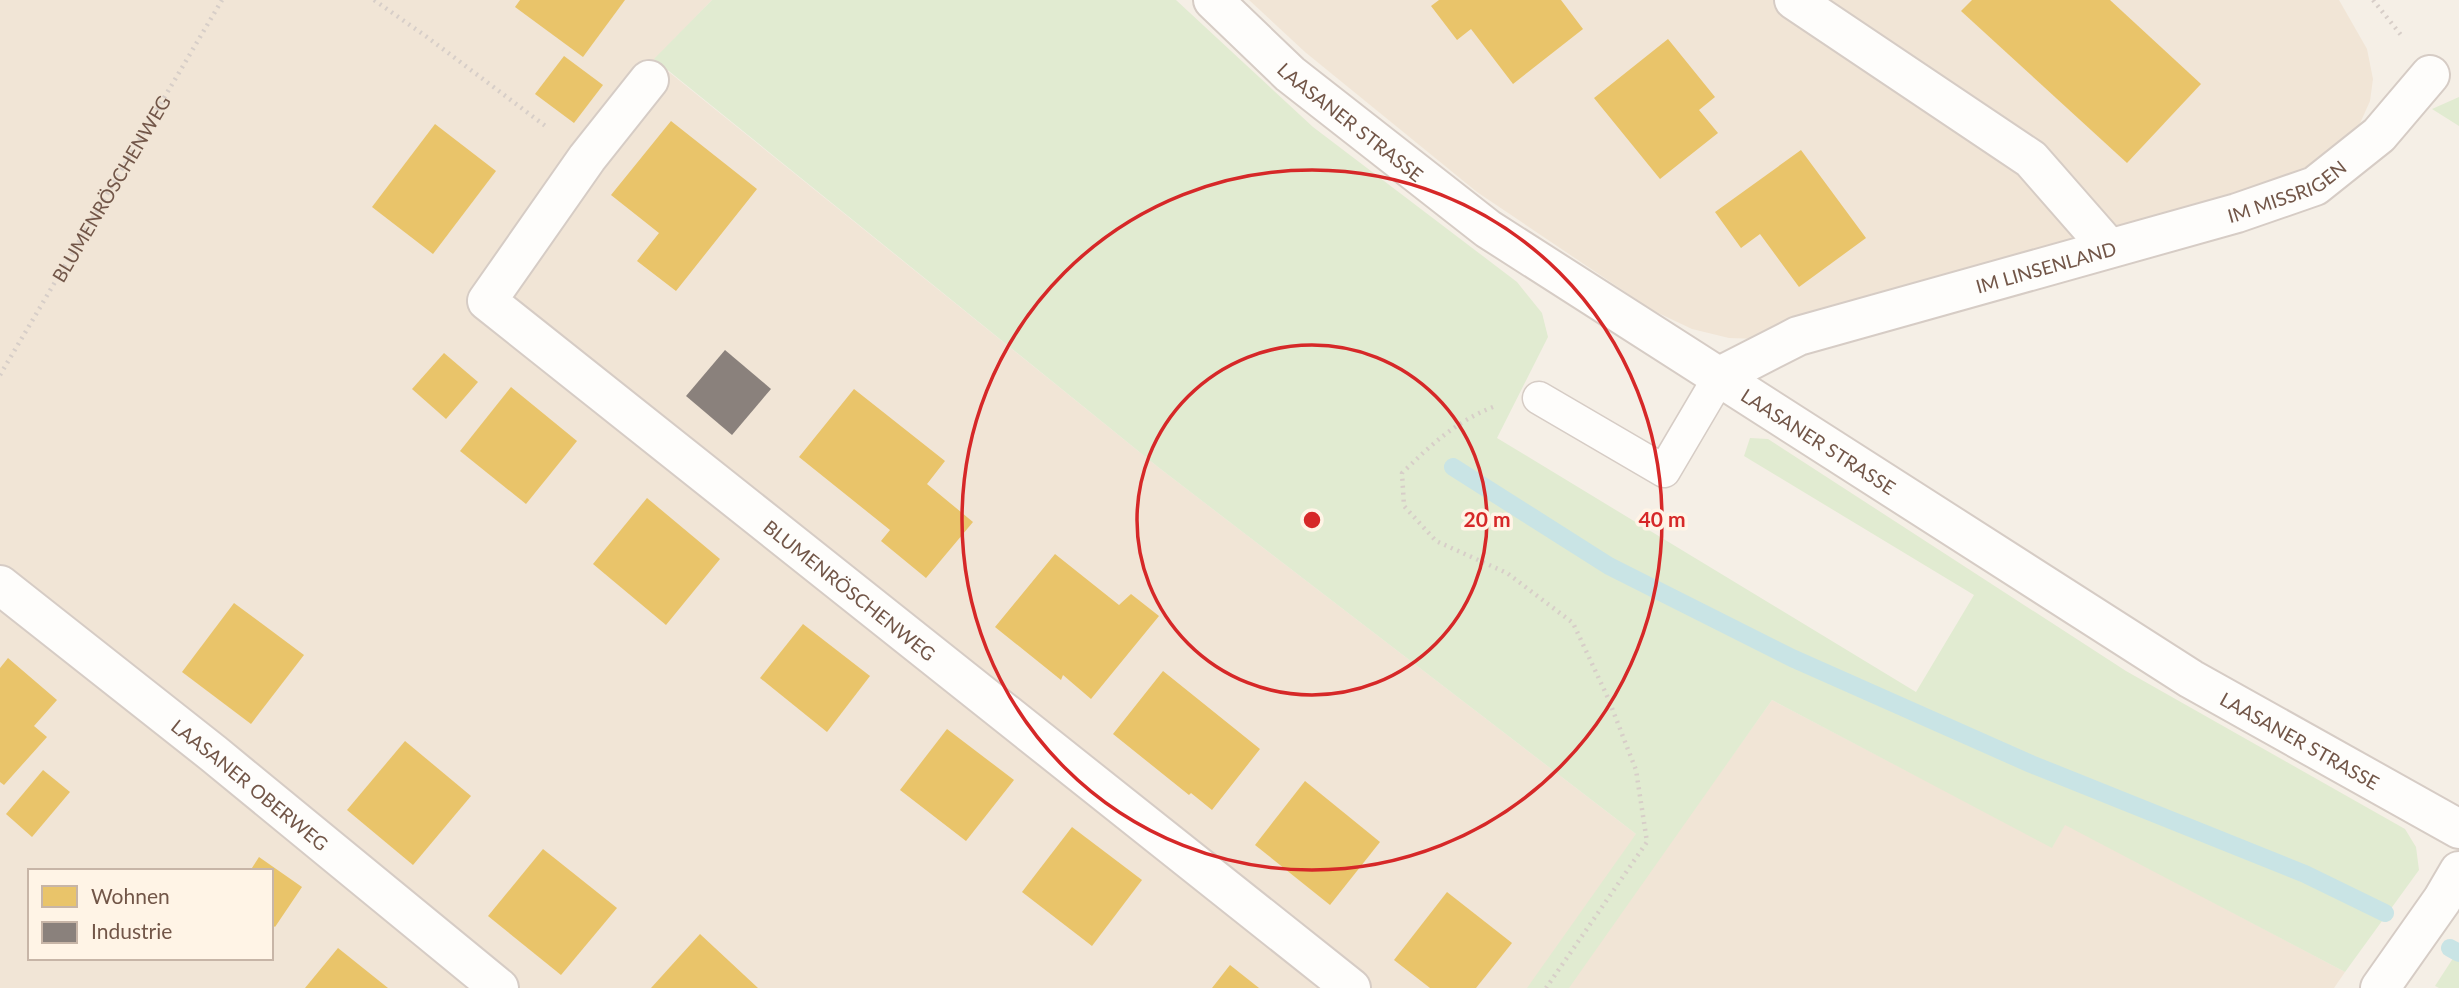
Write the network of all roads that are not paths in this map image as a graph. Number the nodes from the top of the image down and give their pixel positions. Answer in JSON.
{"nodes":[{"id":1,"x":1213,"y":0,"type":"edge"},
{"id":2,"x":1794,"y":0,"type":"edge"},
{"id":3,"x":2430,"y":75,"type":"dead end"},
{"id":4,"x":649,"y":80,"type":"dead end"},
{"id":5,"x":2109,"y":248,"type":"junction"},
{"id":6,"x":1720,"y":376,"type":"junction"},
{"id":7,"x":1539,"y":398,"type":"road end"},
{"id":8,"x":0,"y":585,"type":"edge"},
{"id":9,"x":2459,"y":828,"type":"edge"},
{"id":10,"x":2459,"y":871,"type":"edge"},
{"id":11,"x":499,"y":988,"type":"edge"},
{"id":12,"x":1351,"y":988,"type":"edge"},
{"id":13,"x":2381,"y":988,"type":"edge"}],
"edges":[{"from":1,"to":6,"type":"street","name":"LAASANER STRASSE"},
{"from":2,"to":5,"type":"street","name":"IM LINSENLAND"},
{"from":3,"to":5,"type":"street","name":"IM MISSRIGEN"},
{"from":4,"to":12,"type":"street","name":"BLUMENRÖSCHENWEG"},
{"from":5,"to":6,"type":"street","name":"IM LINSENLAND"},
{"from":6,"to":7,"type":"lane"},
{"from":6,"to":9,"type":"street","name":"LAASANER STRASSE"},
{"from":8,"to":11,"type":"street","name":"LAASANER OBERWEG"},
{"from":10,"to":13,"type":"street"}]}
